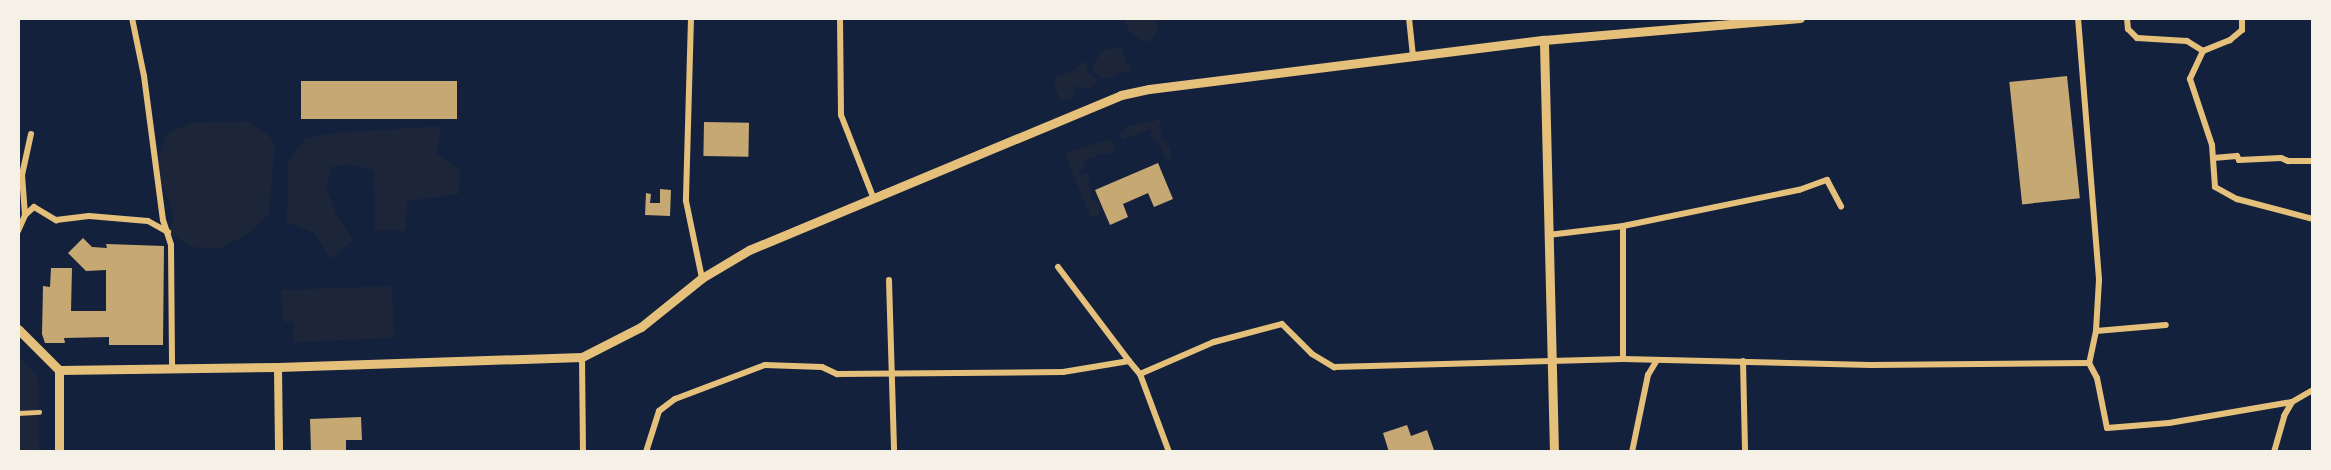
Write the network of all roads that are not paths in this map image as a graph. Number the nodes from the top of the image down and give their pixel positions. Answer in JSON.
{"nodes":[{"id":1,"x":132,"y":18,"type":"edge"},
{"id":2,"x":691,"y":18,"type":"edge"},
{"id":3,"x":840,"y":18,"type":"edge"},
{"id":4,"x":1409,"y":18,"type":"edge"},
{"id":5,"x":1800,"y":18,"type":"edge"},
{"id":6,"x":2078,"y":18,"type":"edge"},
{"id":7,"x":2127,"y":18,"type":"edge"},
{"id":8,"x":2242,"y":18,"type":"edge"},
{"id":9,"x":1705,"y":21,"type":"edge"},
{"id":10,"x":1544,"y":40,"type":"junction"},
{"id":11,"x":2203,"y":51,"type":"junction"},
{"id":12,"x":1413,"y":57,"type":"junction"},
{"id":13,"x":31,"y":134,"type":"dead end"},
{"id":14,"x":2213,"y":158,"type":"junction"},
{"id":15,"x":2313,"y":161,"type":"edge"},
{"id":16,"x":874,"y":199,"type":"junction"},
{"id":17,"x":1841,"y":206,"type":"dead end"},
{"id":18,"x":25,"y":215,"type":"junction"},
{"id":19,"x":2313,"y":219,"type":"edge"},
{"id":20,"x":1623,"y":226,"type":"junction"},
{"id":21,"x":18,"y":231,"type":"edge"},
{"id":22,"x":168,"y":232,"type":"junction"},
{"id":23,"x":1548,"y":235,"type":"junction"},
{"id":24,"x":1058,"y":267,"type":"dead end"},
{"id":25,"x":702,"y":278,"type":"junction"},
{"id":26,"x":889,"y":280,"type":"dead end"},
{"id":27,"x":2166,"y":325,"type":"dead end"},
{"id":28,"x":18,"y":329,"type":"edge"},
{"id":29,"x":2096,"y":332,"type":"junction"},
{"id":30,"x":582,"y":357,"type":"junction"},
{"id":31,"x":1623,"y":359,"type":"junction"},
{"id":32,"x":1551,"y":360,"type":"junction"},
{"id":33,"x":1657,"y":360,"type":"junction"},
{"id":34,"x":1129,"y":361,"type":"junction"},
{"id":35,"x":1743,"y":361,"type":"junction"},
{"id":36,"x":2089,"y":363,"type":"junction"},
{"id":37,"x":278,"y":367,"type":"junction"},
{"id":38,"x":172,"y":368,"type":"junction"},
{"id":39,"x":59,"y":370,"type":"junction"},
{"id":40,"x":893,"y":374,"type":"junction"},
{"id":41,"x":1140,"y":374,"type":"junction"},
{"id":42,"x":2313,"y":390,"type":"edge"},
{"id":43,"x":2292,"y":402,"type":"junction"},
{"id":44,"x":39,"y":412,"type":"dead end"},
{"id":45,"x":18,"y":413,"type":"edge"},
{"id":46,"x":59,"y":452,"type":"edge"},
{"id":47,"x":279,"y":452,"type":"edge"},
{"id":48,"x":584,"y":452,"type":"edge"},
{"id":49,"x":646,"y":452,"type":"edge"},
{"id":50,"x":894,"y":452,"type":"edge"},
{"id":51,"x":1169,"y":452,"type":"edge"},
{"id":52,"x":1554,"y":452,"type":"edge"},
{"id":53,"x":1632,"y":452,"type":"edge"},
{"id":54,"x":1745,"y":452,"type":"edge"},
{"id":55,"x":2274,"y":452,"type":"edge"}],
"edges":[{"from":1,"to":22,"type":"street"},
{"from":2,"to":25,"type":"street"},
{"from":3,"to":16,"type":"street"},
{"from":4,"to":12,"type":"street"},
{"from":5,"to":9,"type":"main road"},
{"from":6,"to":29,"type":"street"},
{"from":7,"to":11,"type":"street"},
{"from":8,"to":11,"type":"street"},
{"from":9,"to":10,"type":"main road"},
{"from":10,"to":12,"type":"main road"},
{"from":10,"to":23,"type":"main road"},
{"from":11,"to":14,"type":"street"},
{"from":12,"to":16,"type":"main road"},
{"from":13,"to":18,"type":"street"},
{"from":14,"to":15,"type":"street"},
{"from":14,"to":19,"type":"street"},
{"from":16,"to":25,"type":"main road"},
{"from":17,"to":20,"type":"street"},
{"from":18,"to":21,"type":"street"},
{"from":18,"to":22,"type":"street"},
{"from":20,"to":23,"type":"street"},
{"from":20,"to":31,"type":"street"},
{"from":22,"to":38,"type":"street"},
{"from":23,"to":32,"type":"main road"},
{"from":24,"to":34,"type":"street"},
{"from":25,"to":30,"type":"main road"},
{"from":26,"to":40,"type":"street"},
{"from":27,"to":29,"type":"street"},
{"from":28,"to":39,"type":"main road"},
{"from":29,"to":36,"type":"street"},
{"from":30,"to":37,"type":"main road"},
{"from":30,"to":48,"type":"street"},
{"from":31,"to":32,"type":"street"},
{"from":31,"to":33,"type":"street"},
{"from":32,"to":41,"type":"street"},
{"from":32,"to":52,"type":"main road"},
{"from":33,"to":35,"type":"street"},
{"from":33,"to":53,"type":"street"},
{"from":34,"to":40,"type":"street"},
{"from":34,"to":41,"type":"street"},
{"from":35,"to":36,"type":"street"},
{"from":35,"to":54,"type":"street"},
{"from":36,"to":43,"type":"street"},
{"from":37,"to":38,"type":"main road"},
{"from":37,"to":47,"type":"street"},
{"from":38,"to":39,"type":"main road"},
{"from":39,"to":46,"type":"main road"},
{"from":40,"to":49,"type":"street"},
{"from":40,"to":50,"type":"street"},
{"from":41,"to":51,"type":"street"},
{"from":42,"to":43,"type":"street"},
{"from":43,"to":55,"type":"street"},
{"from":44,"to":45,"type":"street"}]}
